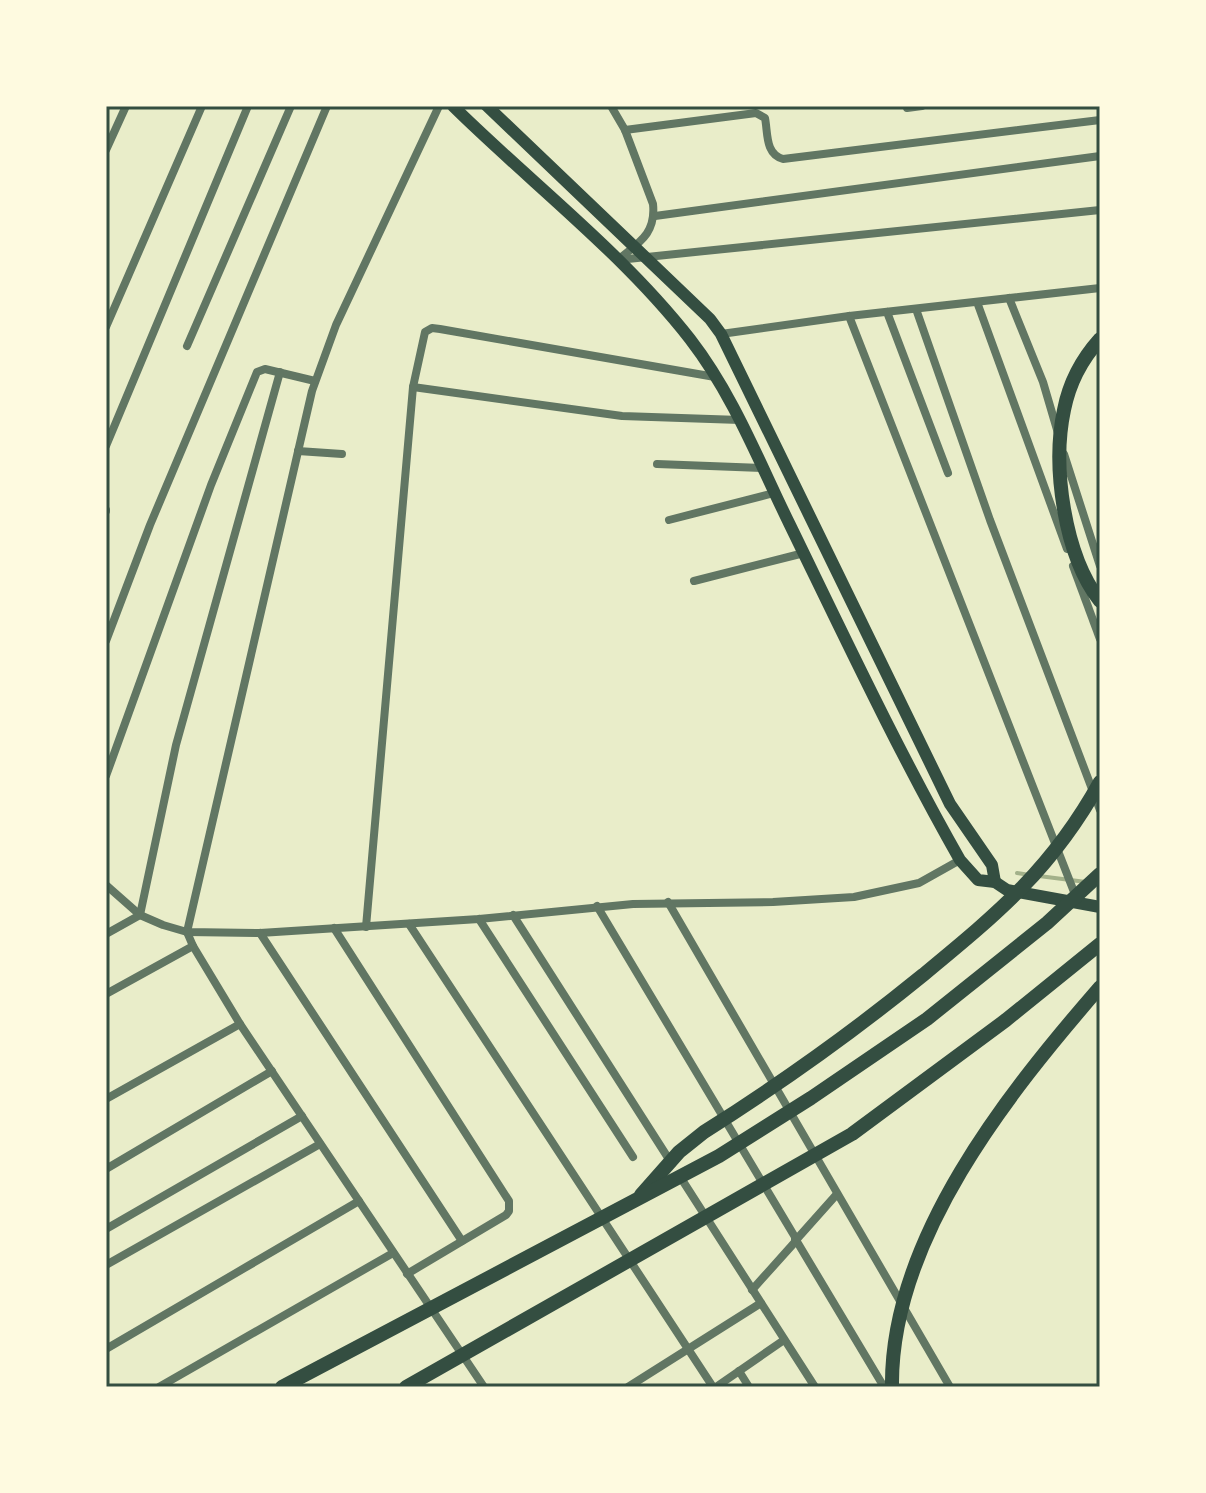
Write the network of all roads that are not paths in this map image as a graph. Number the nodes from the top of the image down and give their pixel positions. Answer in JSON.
{"nodes":[{"id":1,"x":126,"y":106,"type":"edge"},
{"id":2,"x":202,"y":106,"type":"edge"},
{"id":3,"x":248,"y":106,"type":"edge"},
{"id":4,"x":291,"y":106,"type":"edge"},
{"id":5,"x":327,"y":106,"type":"edge"},
{"id":6,"x":439,"y":106,"type":"edge"},
{"id":7,"x":453,"y":106,"type":"edge"},
{"id":8,"x":487,"y":106,"type":"edge"},
{"id":9,"x":611,"y":106,"type":"edge"},
{"id":10,"x":922,"y":106,"type":"edge"},
{"id":11,"x":907,"y":108,"type":"dead end"},
{"id":12,"x":1100,"y":120,"type":"edge"},
{"id":13,"x":625,"y":130,"type":"junction"},
{"id":14,"x":106,"y":150,"type":"edge"},
{"id":15,"x":1100,"y":156,"type":"edge"},
{"id":16,"x":1100,"y":210,"type":"edge"},
{"id":17,"x":655,"y":216,"type":"junction"},
{"id":18,"x":634,"y":246,"type":"junction"},
{"id":19,"x":646,"y":257,"type":"junction"},
{"id":20,"x":618,"y":260,"type":"junction"},
{"id":21,"x":1100,"y":288,"type":"edge"},
{"id":22,"x":1009,"y":298,"type":"junction"},
{"id":23,"x":977,"y":302,"type":"junction"},
{"id":24,"x":916,"y":309,"type":"junction"},
{"id":25,"x":887,"y":312,"type":"junction"},
{"id":26,"x":849,"y":316,"type":"junction"},
{"id":27,"x":106,"y":327,"type":"edge"},
{"id":28,"x":721,"y":334,"type":"junction"},
{"id":29,"x":1100,"y":339,"type":"edge"},
{"id":30,"x":187,"y":346,"type":"dead end"},
{"id":31,"x":280,"y":372,"type":"junction"},
{"id":32,"x":715,"y":377,"type":"junction"},
{"id":33,"x":315,"y":381,"type":"junction"},
{"id":34,"x":413,"y":387,"type":"junction"},
{"id":35,"x":740,"y":420,"type":"junction"},
{"id":36,"x":106,"y":446,"type":"edge"},
{"id":37,"x":298,"y":451,"type":"junction"},
{"id":38,"x":342,"y":454,"type":"dead end"},
{"id":39,"x":657,"y":464,"type":"dead end"},
{"id":40,"x":762,"y":468,"type":"junction"},
{"id":41,"x":948,"y":473,"type":"dead end"},
{"id":42,"x":774,"y":493,"type":"junction"},
{"id":43,"x":669,"y":520,"type":"dead end"},
{"id":44,"x":804,"y":553,"type":"junction"},
{"id":45,"x":1100,"y":566,"type":"edge"},
{"id":46,"x":694,"y":581,"type":"dead end"},
{"id":47,"x":1100,"y":601,"type":"edge"},
{"id":48,"x":1100,"y":639,"type":"edge"},
{"id":49,"x":106,"y":641,"type":"edge"},
{"id":50,"x":106,"y":776,"type":"edge"},
{"id":51,"x":1100,"y":782,"type":"edge"},
{"id":52,"x":1100,"y":810,"type":"edge"},
{"id":53,"x":960,"y":860,"type":"junction"},
{"id":54,"x":1100,"y":874,"type":"edge"},
{"id":55,"x":995,"y":882,"type":"junction"},
{"id":56,"x":106,"y":885,"type":"edge"},
{"id":57,"x":668,"y":902,"type":"junction"},
{"id":58,"x":1079,"y":904,"type":"junction"},
{"id":59,"x":597,"y":906,"type":"junction"},
{"id":60,"x":1100,"y":907,"type":"edge"},
{"id":61,"x":140,"y":915,"type":"junction"},
{"id":62,"x":513,"y":915,"type":"junction"},
{"id":63,"x":479,"y":919,"type":"junction"},
{"id":64,"x":409,"y":924,"type":"junction"},
{"id":65,"x":366,"y":927,"type":"junction"},
{"id":66,"x":334,"y":928,"type":"junction"},
{"id":67,"x":187,"y":932,"type":"junction"},
{"id":68,"x":260,"y":933,"type":"junction"},
{"id":69,"x":106,"y":934,"type":"edge"},
{"id":70,"x":1100,"y":944,"type":"edge"},
{"id":71,"x":193,"y":946,"type":"junction"},
{"id":72,"x":1100,"y":987,"type":"edge"},
{"id":73,"x":106,"y":994,"type":"edge"},
{"id":74,"x":240,"y":1024,"type":"junction"},
{"id":75,"x":272,"y":1071,"type":"junction"},
{"id":76,"x":106,"y":1099,"type":"edge"},
{"id":77,"x":302,"y":1116,"type":"junction"},
{"id":78,"x":320,"y":1144,"type":"junction"},
{"id":79,"x":633,"y":1157,"type":"dead end"},
{"id":80,"x":106,"y":1169,"type":"edge"},
{"id":81,"x":837,"y":1194,"type":"junction"},
{"id":82,"x":637,"y":1200,"type":"junction"},
{"id":83,"x":359,"y":1201,"type":"junction"},
{"id":84,"x":106,"y":1229,"type":"edge"},
{"id":85,"x":796,"y":1240,"type":"junction"},
{"id":86,"x":462,"y":1241,"type":"junction"},
{"id":87,"x":393,"y":1253,"type":"junction"},
{"id":88,"x":106,"y":1265,"type":"edge"},
{"id":89,"x":407,"y":1274,"type":"junction"},
{"id":90,"x":752,"y":1290,"type":"junction"},
{"id":91,"x":761,"y":1303,"type":"junction"},
{"id":92,"x":784,"y":1340,"type":"junction"},
{"id":93,"x":106,"y":1349,"type":"edge"},
{"id":94,"x":688,"y":1349,"type":"junction"},
{"id":95,"x":739,"y":1371,"type":"junction"},
{"id":96,"x":159,"y":1387,"type":"edge"},
{"id":97,"x":282,"y":1387,"type":"edge"},
{"id":98,"x":406,"y":1387,"type":"edge"},
{"id":99,"x":484,"y":1387,"type":"edge"},
{"id":100,"x":628,"y":1387,"type":"edge"},
{"id":101,"x":715,"y":1387,"type":"edge"},
{"id":102,"x":749,"y":1387,"type":"edge"},
{"id":103,"x":815,"y":1387,"type":"edge"},
{"id":104,"x":884,"y":1387,"type":"edge"},
{"id":105,"x":892,"y":1387,"type":"edge"},
{"id":106,"x":950,"y":1387,"type":"edge"}],
"edges":[{"from":1,"to":14,"type":"street"},
{"from":2,"to":27,"type":"street"},
{"from":3,"to":36,"type":"street"},
{"from":4,"to":30,"type":"street"},
{"from":5,"to":49,"type":"street"},
{"from":6,"to":33,"type":"street"},
{"from":7,"to":20,"type":"main road"},
{"from":8,"to":18,"type":"main road"},
{"from":9,"to":13,"type":"street"},
{"from":10,"to":11,"type":"street"},
{"from":12,"to":13,"type":"street"},
{"from":13,"to":17,"type":"street"},
{"from":15,"to":17,"type":"street"},
{"from":16,"to":19,"type":"street"},
{"from":17,"to":18,"type":"street"},
{"from":18,"to":19,"type":"main road"},
{"from":18,"to":20,"type":"street"},
{"from":19,"to":20,"type":"street"},
{"from":19,"to":28,"type":"main road"},
{"from":20,"to":32,"type":"main road"},
{"from":21,"to":22,"type":"street"},
{"from":22,"to":23,"type":"street"},
{"from":22,"to":45,"type":"street"},
{"from":23,"to":24,"type":"street"},
{"from":23,"to":48,"type":"street"},
{"from":24,"to":25,"type":"street"},
{"from":24,"to":52,"type":"street"},
{"from":25,"to":26,"type":"street"},
{"from":25,"to":41,"type":"street"},
{"from":26,"to":28,"type":"street"},
{"from":26,"to":58,"type":"street"},
{"from":28,"to":55,"type":"main road"},
{"from":29,"to":47,"type":"highway"},
{"from":31,"to":33,"type":"street"},
{"from":31,"to":50,"type":"street"},
{"from":31,"to":61,"type":"street"},
{"from":32,"to":34,"type":"street"},
{"from":32,"to":35,"type":"main road"},
{"from":33,"to":37,"type":"street"},
{"from":34,"to":35,"type":"street"},
{"from":34,"to":65,"type":"street"},
{"from":35,"to":40,"type":"main road"},
{"from":37,"to":38,"type":"street"},
{"from":37,"to":67,"type":"street"},
{"from":39,"to":40,"type":"street"},
{"from":40,"to":42,"type":"main road"},
{"from":42,"to":43,"type":"street"},
{"from":42,"to":44,"type":"main road"},
{"from":44,"to":46,"type":"street"},
{"from":44,"to":53,"type":"main road"},
{"from":51,"to":82,"type":"highway"},
{"from":53,"to":55,"type":"main road"},
{"from":53,"to":57,"type":"street"},
{"from":54,"to":82,"type":"highway"},
{"from":55,"to":58,"type":"main road"},
{"from":56,"to":61,"type":"street"},
{"from":57,"to":59,"type":"street"},
{"from":57,"to":81,"type":"street"},
{"from":58,"to":60,"type":"main road"},
{"from":59,"to":62,"type":"street"},
{"from":59,"to":85,"type":"street"},
{"from":61,"to":67,"type":"street"},
{"from":61,"to":69,"type":"street"},
{"from":62,"to":63,"type":"street"},
{"from":62,"to":90,"type":"street"},
{"from":63,"to":64,"type":"street"},
{"from":63,"to":79,"type":"street"},
{"from":64,"to":65,"type":"street"},
{"from":64,"to":94,"type":"street"},
{"from":65,"to":66,"type":"street"},
{"from":66,"to":68,"type":"street"},
{"from":66,"to":86,"type":"street"},
{"from":67,"to":68,"type":"street"},
{"from":67,"to":71,"type":"street"},
{"from":68,"to":86,"type":"street"},
{"from":70,"to":98,"type":"highway"},
{"from":71,"to":73,"type":"street"},
{"from":71,"to":74,"type":"street"},
{"from":72,"to":105,"type":"highway"},
{"from":74,"to":75,"type":"street"},
{"from":74,"to":76,"type":"street"},
{"from":75,"to":77,"type":"street"},
{"from":75,"to":80,"type":"street"},
{"from":77,"to":78,"type":"street"},
{"from":77,"to":84,"type":"street"},
{"from":78,"to":83,"type":"street"},
{"from":78,"to":88,"type":"street"},
{"from":81,"to":85,"type":"street"},
{"from":81,"to":106,"type":"street"},
{"from":82,"to":97,"type":"highway"},
{"from":83,"to":87,"type":"street"},
{"from":83,"to":93,"type":"street"},
{"from":85,"to":90,"type":"street"},
{"from":85,"to":104,"type":"street"},
{"from":86,"to":89,"type":"street"},
{"from":87,"to":89,"type":"street"},
{"from":87,"to":96,"type":"street"},
{"from":89,"to":99,"type":"street"},
{"from":90,"to":91,"type":"street"},
{"from":91,"to":92,"type":"street"},
{"from":91,"to":94,"type":"street"},
{"from":92,"to":95,"type":"street"},
{"from":92,"to":103,"type":"street"},
{"from":94,"to":100,"type":"street"},
{"from":94,"to":101,"type":"street"},
{"from":95,"to":101,"type":"street"},
{"from":95,"to":102,"type":"street"}]}
